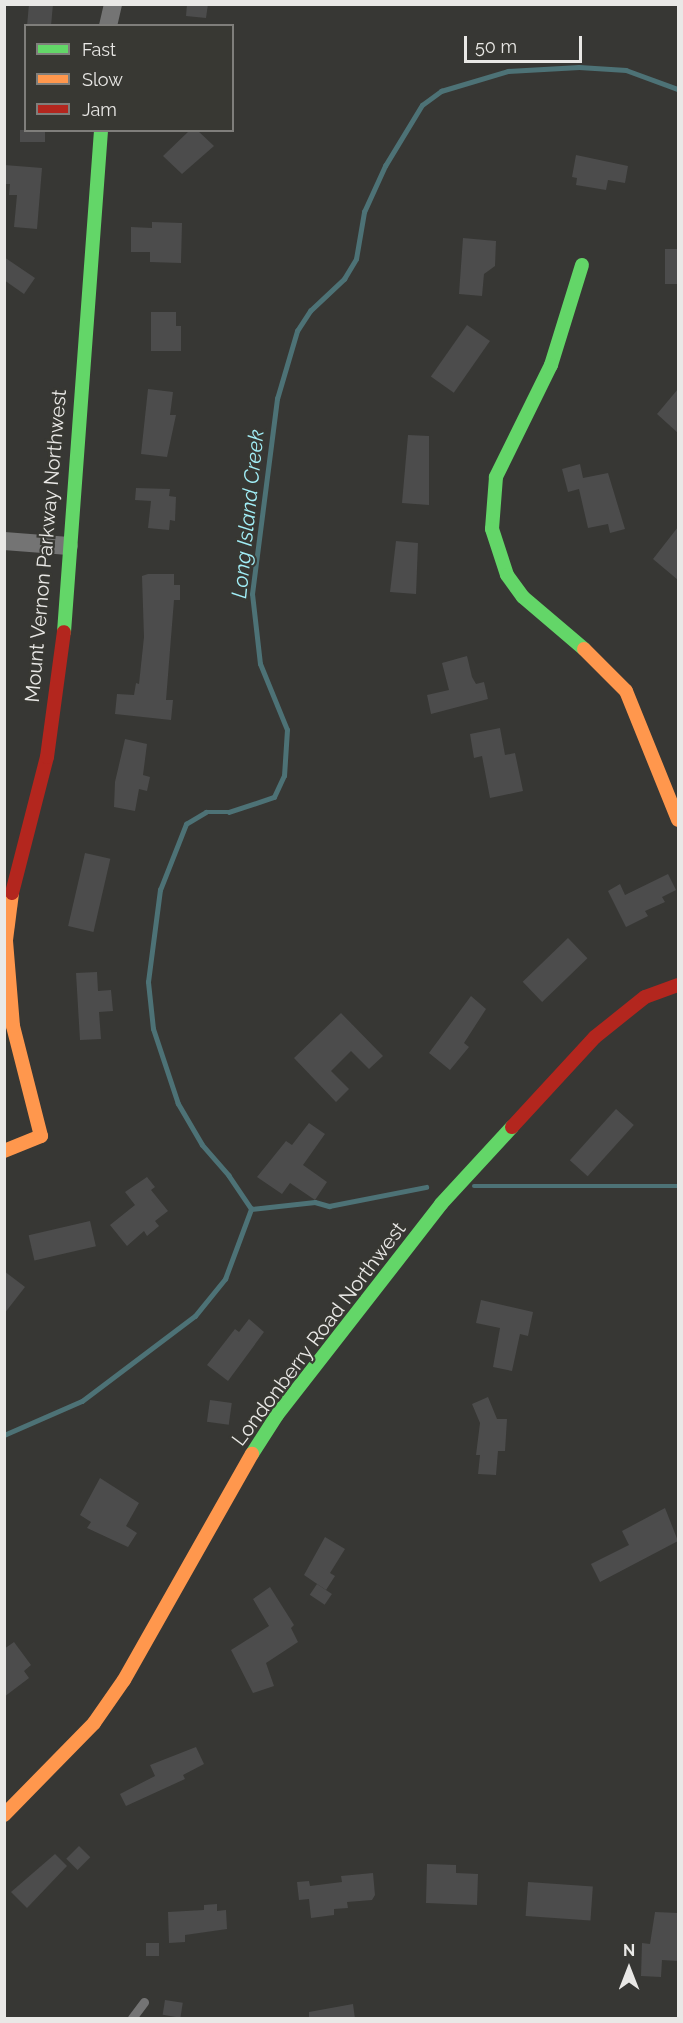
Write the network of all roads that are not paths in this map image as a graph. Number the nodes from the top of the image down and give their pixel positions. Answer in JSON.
{"nodes":[{"id":1,"x":113,"y":4,"type":"edge"},
{"id":2,"x":108,"y":24,"type":"edge"},
{"id":3,"x":101,"y":132,"type":"edge"},
{"id":4,"x":582,"y":265,"type":"dead end"},
{"id":5,"x":4,"y":542,"type":"edge"},
{"id":6,"x":69,"y":546,"type":"junction"},
{"id":7,"x":678,"y":820,"type":"edge"},
{"id":8,"x":678,"y":985,"type":"edge"},
{"id":9,"x":4,"y":1151,"type":"edge"},
{"id":10,"x":4,"y":1815,"type":"edge"},
{"id":11,"x":144,"y":2001,"type":"dead end"},
{"id":12,"x":132,"y":2019,"type":"edge"}],
"edges":[{"from":1,"to":2,"type":"street"},
{"from":3,"to":6,"type":"street","name":"Mount Vernon Parkway Northwest"},
{"from":4,"to":7,"type":"street"},
{"from":5,"to":6,"type":"street"},
{"from":6,"to":9,"type":"street","name":"Mount Vernon Parkway Northwest"},
{"from":8,"to":10,"type":"street","name":"Londonberry Road Northwest"},
{"from":11,"to":12,"type":"lane"}]}
